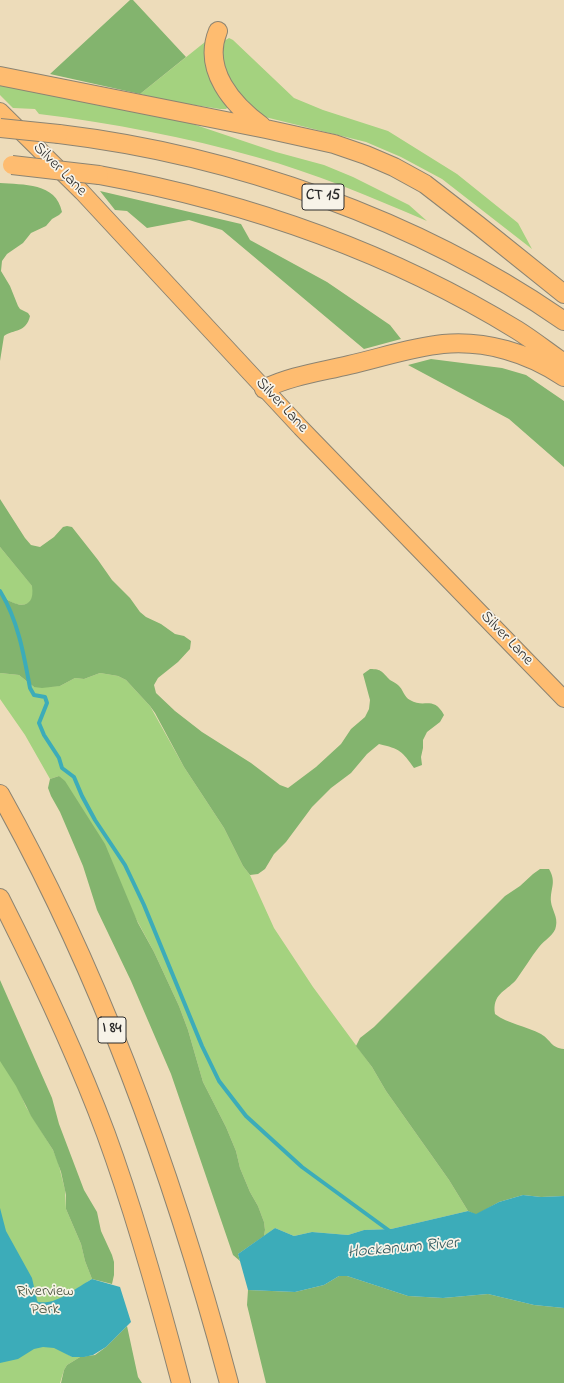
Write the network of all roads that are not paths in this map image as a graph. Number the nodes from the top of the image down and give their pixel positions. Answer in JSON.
{"nodes":[{"id":1,"x":218,"y":31,"type":"dead end"},
{"id":2,"x":0,"y":76,"type":"edge"},
{"id":3,"x":0,"y":112,"type":"edge"},
{"id":4,"x":0,"y":128,"type":"edge"},
{"id":5,"x":266,"y":129,"type":"junction"},
{"id":6,"x":6,"y":165,"type":"edge"},
{"id":7,"x":564,"y":294,"type":"edge"},
{"id":8,"x":564,"y":321,"type":"edge"},
{"id":9,"x":564,"y":363,"type":"edge"},
{"id":10,"x":564,"y":377,"type":"edge"},
{"id":11,"x":264,"y":389,"type":"junction"},
{"id":12,"x":564,"y":699,"type":"edge"},
{"id":13,"x":2,"y":796,"type":"edge"},
{"id":14,"x":0,"y":898,"type":"edge"},
{"id":15,"x":181,"y":1383,"type":"edge"},
{"id":16,"x":230,"y":1383,"type":"edge"}],
"edges":[{"from":1,"to":5,"type":"highway"},
{"from":2,"to":5,"type":"highway"},
{"from":3,"to":11,"type":"main road","name":"Silver Lane"},
{"from":4,"to":8,"type":"highway","number":"CT 15","bridge":true},
{"from":5,"to":7,"type":"highway"},
{"from":6,"to":9,"type":"highway","number":"CT 15","bridge":true},
{"from":10,"to":11,"type":"highway"},
{"from":11,"to":12,"type":"main road","name":"Silver Lane"},
{"from":13,"to":16,"type":"highway","number":"I 84"},
{"from":14,"to":15,"type":"highway"}]}
